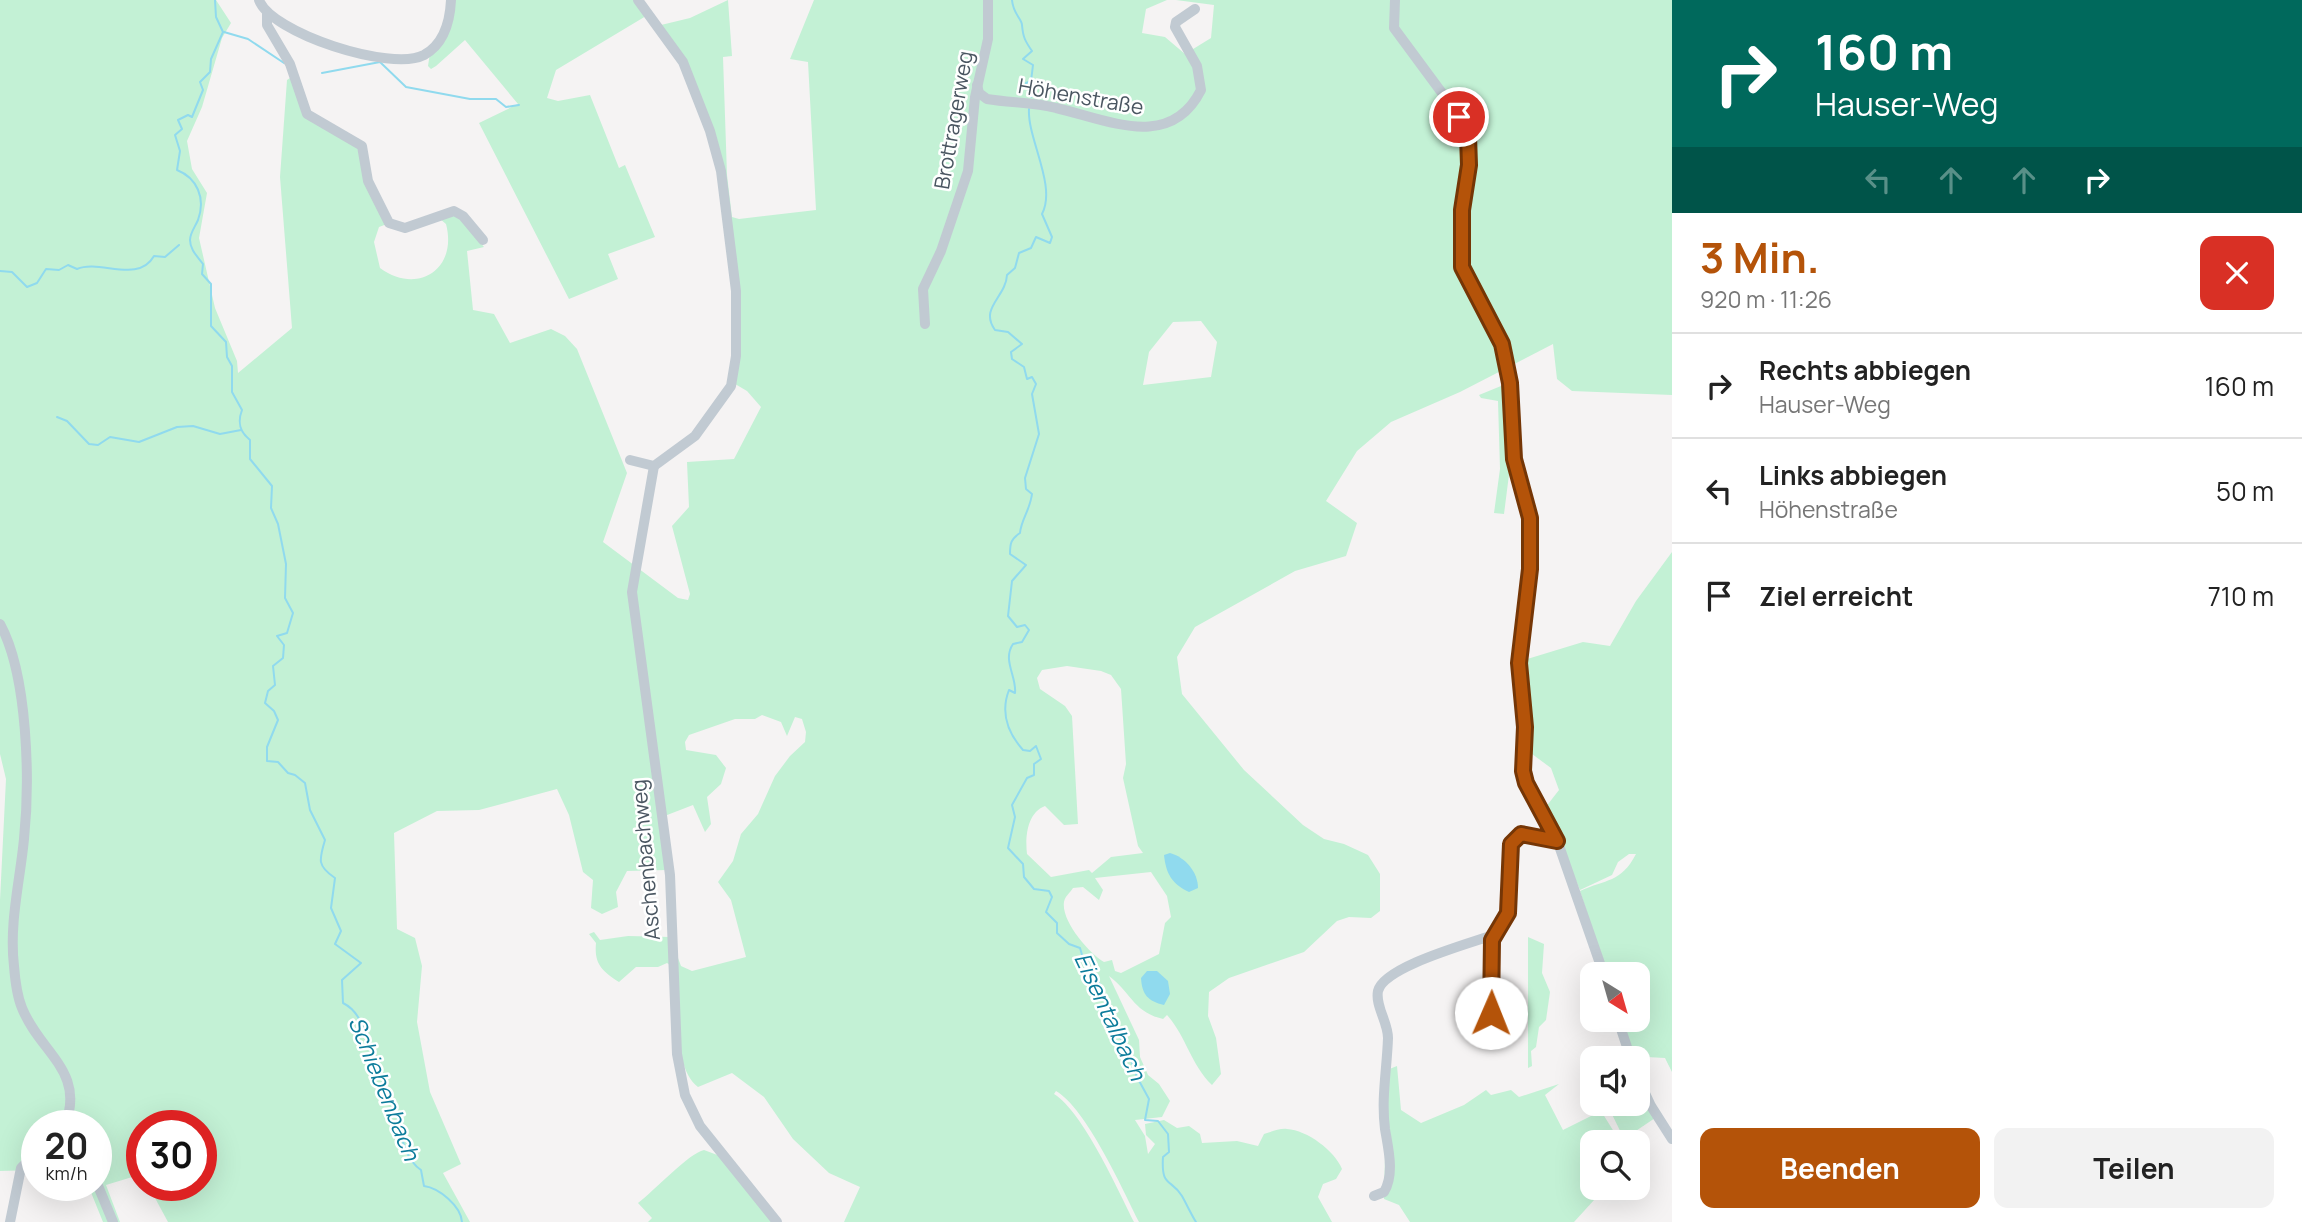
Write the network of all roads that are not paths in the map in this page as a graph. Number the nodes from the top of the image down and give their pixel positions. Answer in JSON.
{"nodes":[{"id":1,"x":451,"y":0,"type":"edge"},
{"id":2,"x":638,"y":0,"type":"edge"},
{"id":3,"x":988,"y":0,"type":"edge"},
{"id":4,"x":1395,"y":0,"type":"edge"},
{"id":5,"x":263,"y":7,"type":"edge"},
{"id":6,"x":1195,"y":9,"type":"dead end"},
{"id":7,"x":977,"y":85,"type":"junction"},
{"id":8,"x":483,"y":240,"type":"dead end"},
{"id":9,"x":925,"y":324,"type":"dead end"},
{"id":10,"x":630,"y":460,"type":"dead end"},
{"id":11,"x":654,"y":466,"type":"junction"},
{"id":12,"x":0,"y":624,"type":"edge"},
{"id":13,"x":1557,"y":841,"type":"junction"},
{"id":14,"x":1496,"y":934,"type":"junction"},
{"id":15,"x":1599,"y":962,"type":"edge"},
{"id":16,"x":1490,"y":1037,"type":"dead end"},
{"id":17,"x":1650,"y":1104,"type":"edge"},
{"id":18,"x":70,"y":1110,"type":"edge"},
{"id":19,"x":1672,"y":1139,"type":"edge"},
{"id":20,"x":21,"y":1168,"type":"edge"},
{"id":21,"x":1374,"y":1196,"type":"dead end"},
{"id":22,"x":104,"y":1201,"type":"edge"},
{"id":23,"x":10,"y":1222,"type":"edge"},
{"id":24,"x":113,"y":1222,"type":"edge"},
{"id":25,"x":777,"y":1222,"type":"edge"}],
"edges":[{"from":1,"to":5,"type":"street"},
{"from":2,"to":11,"type":"street"},
{"from":3,"to":7,"type":"street","name":"Brottragerweg"},
{"from":4,"to":13,"type":"street"},
{"from":5,"to":8,"type":"street"},
{"from":6,"to":7,"type":"street","name":"Höhenstraße"},
{"from":7,"to":9,"type":"street","name":"Brottragerweg"},
{"from":10,"to":11,"type":"street"},
{"from":11,"to":25,"type":"street","name":"Aschenbachweg"},
{"from":12,"to":18,"type":"street"},
{"from":13,"to":14,"type":"street"},
{"from":13,"to":15,"type":"street"},
{"from":14,"to":16,"type":"street"},
{"from":14,"to":21,"type":"street"},
{"from":17,"to":19,"type":"street"},
{"from":20,"to":23,"type":"street"},
{"from":22,"to":24,"type":"street"}]}
